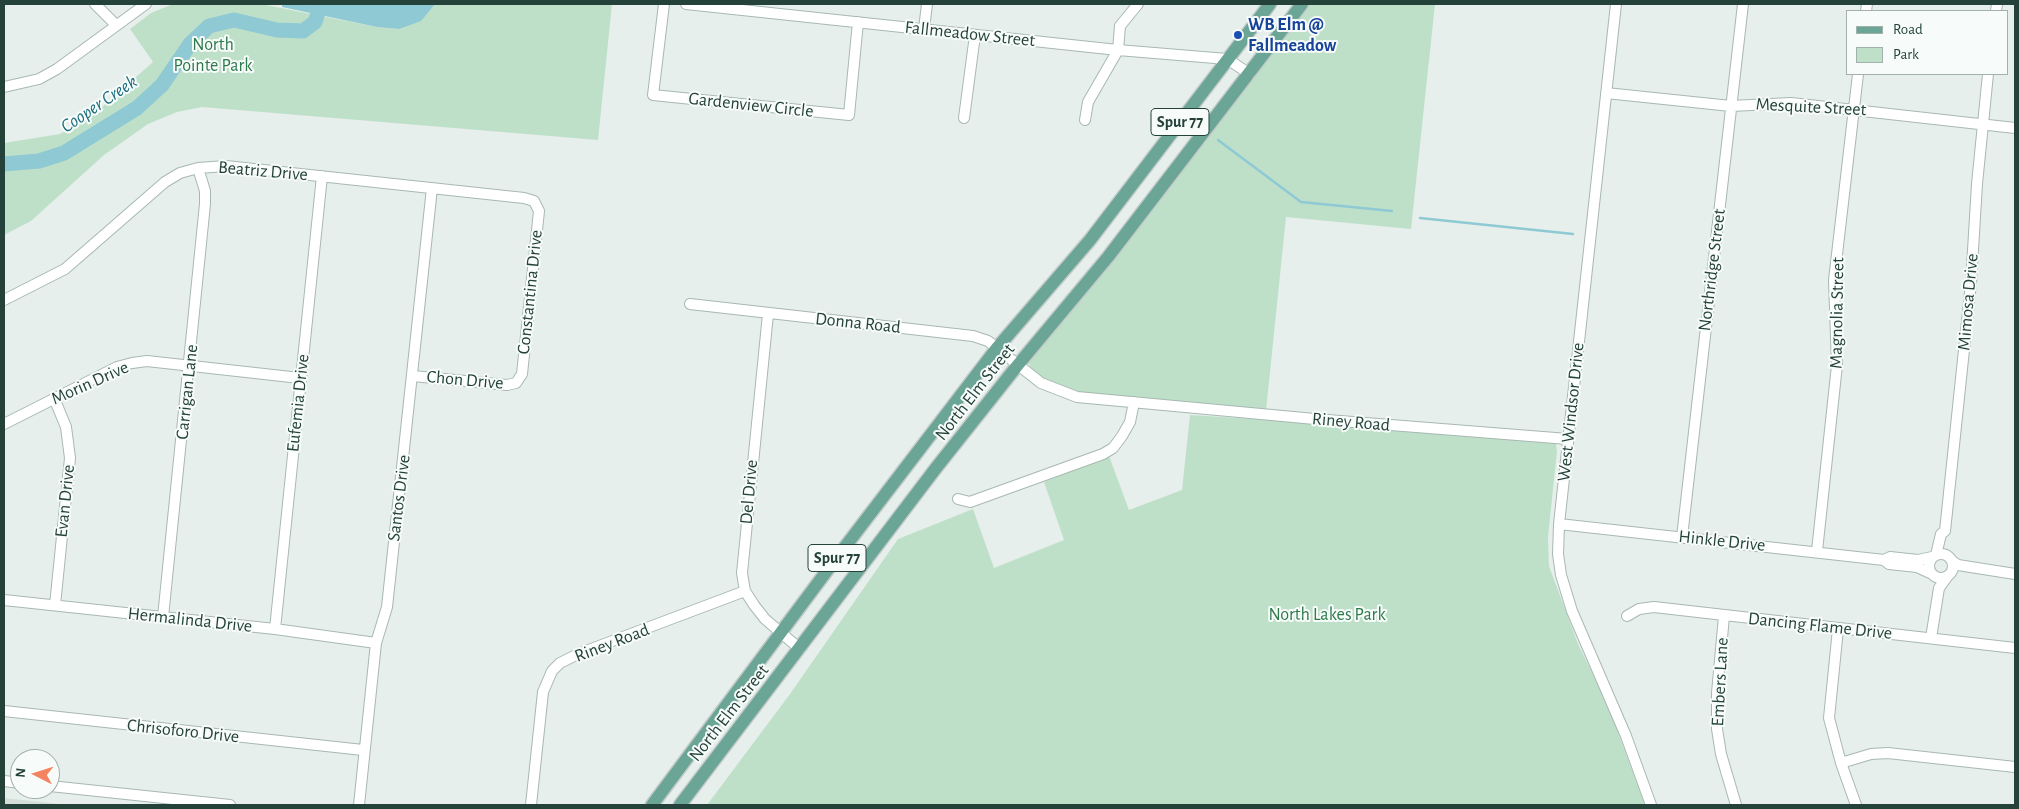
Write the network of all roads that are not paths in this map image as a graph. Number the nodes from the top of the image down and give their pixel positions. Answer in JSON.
{"nodes":[{"id":1,"x":95,"y":4,"type":"edge"},
{"id":2,"x":146,"y":4,"type":"edge"},
{"id":3,"x":664,"y":4,"type":"edge"},
{"id":4,"x":686,"y":4,"type":"edge"},
{"id":5,"x":927,"y":4,"type":"edge"},
{"id":6,"x":1138,"y":4,"type":"edge"},
{"id":7,"x":1270,"y":4,"type":"edge"},
{"id":8,"x":1302,"y":4,"type":"edge"},
{"id":9,"x":1616,"y":4,"type":"edge"},
{"id":10,"x":1743,"y":4,"type":"edge"},
{"id":11,"x":858,"y":22,"type":"junction"},
{"id":12,"x":116,"y":25,"type":"junction"},
{"id":13,"x":924,"y":29,"type":"junction"},
{"id":14,"x":975,"y":35,"type":"junction"},
{"id":15,"x":1118,"y":50,"type":"junction"},
{"id":16,"x":1227,"y":59,"type":"junction"},
{"id":17,"x":1250,"y":74,"type":"junction"},
{"id":18,"x":1858,"y":75,"type":"edge"},
{"id":19,"x":1988,"y":75,"type":"edge"},
{"id":20,"x":4,"y":87,"type":"edge"},
{"id":21,"x":1606,"y":93,"type":"junction"},
{"id":22,"x":1731,"y":106,"type":"junction"},
{"id":23,"x":1854,"y":108,"type":"junction"},
{"id":24,"x":964,"y":118,"type":"dead end"},
{"id":25,"x":1085,"y":120,"type":"dead end"},
{"id":26,"x":1982,"y":124,"type":"junction"},
{"id":27,"x":2015,"y":128,"type":"edge"},
{"id":28,"x":198,"y":168,"type":"junction"},
{"id":29,"x":322,"y":176,"type":"junction"},
{"id":30,"x":432,"y":188,"type":"junction"},
{"id":31,"x":534,"y":201,"type":"joint"},
{"id":32,"x":4,"y":300,"type":"edge"},
{"id":33,"x":690,"y":304,"type":"dead end"},
{"id":34,"x":768,"y":314,"type":"junction"},
{"id":35,"x":997,"y":348,"type":"junction"},
{"id":36,"x":189,"y":366,"type":"junction"},
{"id":37,"x":1017,"y":366,"type":"junction"},
{"id":38,"x":413,"y":376,"type":"junction"},
{"id":39,"x":300,"y":378,"type":"junction"},
{"id":40,"x":516,"y":383,"type":"joint"},
{"id":41,"x":54,"y":398,"type":"junction"},
{"id":42,"x":1134,"y":402,"type":"junction"},
{"id":43,"x":4,"y":424,"type":"edge"},
{"id":44,"x":1568,"y":439,"type":"junction"},
{"id":45,"x":958,"y":499,"type":"dead end"},
{"id":46,"x":1559,"y":524,"type":"junction"},
{"id":47,"x":1944,"y":531,"type":"junction"},
{"id":48,"x":1682,"y":537,"type":"junction"},
{"id":49,"x":1817,"y":552,"type":"junction"},
{"id":50,"x":1934,"y":556,"type":"junction"},
{"id":51,"x":1950,"y":558,"type":"junction"},
{"id":52,"x":1884,"y":560,"type":"junction"},
{"id":53,"x":2001,"y":572,"type":"junction"},
{"id":54,"x":1931,"y":574,"type":"junction"},
{"id":55,"x":2015,"y":574,"type":"edge"},
{"id":56,"x":1949,"y":576,"type":"junction"},
{"id":57,"x":1939,"y":588,"type":"junction"},
{"id":58,"x":745,"y":590,"type":"junction"},
{"id":59,"x":4,"y":600,"type":"edge"},
{"id":60,"x":55,"y":606,"type":"junction"},
{"id":61,"x":1627,"y":616,"type":"dead end"},
{"id":62,"x":1724,"y":616,"type":"junction"},
{"id":63,"x":163,"y":617,"type":"junction"},
{"id":64,"x":1838,"y":628,"type":"junction"},
{"id":65,"x":276,"y":629,"type":"junction"},
{"id":66,"x":781,"y":632,"type":"junction"},
{"id":67,"x":1931,"y":638,"type":"junction"},
{"id":68,"x":376,"y":643,"type":"junction"},
{"id":69,"x":2015,"y":648,"type":"edge"},
{"id":70,"x":800,"y":649,"type":"junction"},
{"id":71,"x":4,"y":711,"type":"edge"},
{"id":72,"x":363,"y":750,"type":"junction"},
{"id":73,"x":1841,"y":763,"type":"junction"},
{"id":74,"x":2015,"y":767,"type":"edge"},
{"id":75,"x":60,"y":787,"type":"edge"},
{"id":76,"x":230,"y":805,"type":"edge"},
{"id":77,"x":359,"y":805,"type":"edge"},
{"id":78,"x":531,"y":805,"type":"edge"},
{"id":79,"x":652,"y":805,"type":"edge"},
{"id":80,"x":680,"y":805,"type":"edge"},
{"id":81,"x":1651,"y":805,"type":"edge"},
{"id":82,"x":1736,"y":805,"type":"edge"},
{"id":83,"x":1856,"y":805,"type":"edge"}],
"edges":[{"from":1,"to":12,"type":"street"},
{"from":2,"to":12,"type":"street"},
{"from":3,"to":11,"type":"street","name":"Gardenview Circle"},
{"from":4,"to":11,"type":"street","name":"Fallmeadow Street"},
{"from":5,"to":13,"type":"street"},
{"from":6,"to":15,"type":"street"},
{"from":7,"to":16,"type":"main road","name":"North Elm Street","number":"Spur 77"},
{"from":8,"to":17,"type":"main road","name":"North Elm Street","number":"Spur 77"},
{"from":9,"to":21,"type":"street","name":"West Windsor Drive"},
{"from":10,"to":22,"type":"street","name":"Northridge Street"},
{"from":11,"to":13,"type":"street","name":"Fallmeadow Street"},
{"from":12,"to":20,"type":"street"},
{"from":13,"to":14,"type":"street","name":"Fallmeadow Street"},
{"from":14,"to":15,"type":"street","name":"Fallmeadow Street"},
{"from":14,"to":24,"type":"street"},
{"from":15,"to":16,"type":"street","name":"Fallmeadow Street"},
{"from":15,"to":25,"type":"street"},
{"from":16,"to":17,"type":"street","name":"Fallmeadow Street"},
{"from":16,"to":35,"type":"main road","name":"North Elm Street","number":"Spur 77"},
{"from":17,"to":37,"type":"main road","name":"North Elm Street","number":"Spur 77"},
{"from":18,"to":23,"type":"street","name":"Magnolia Street"},
{"from":19,"to":26,"type":"street","name":"Mimosa Drive"},
{"from":21,"to":22,"type":"street","name":"Mesquite Street"},
{"from":21,"to":44,"type":"street","name":"West Windsor Drive"},
{"from":22,"to":23,"type":"street","name":"Mesquite Street"},
{"from":22,"to":48,"type":"street","name":"Northridge Street"},
{"from":23,"to":26,"type":"street","name":"Mesquite Street"},
{"from":23,"to":49,"type":"street","name":"Magnolia Street"},
{"from":26,"to":27,"type":"street","name":"Mesquite Street"},
{"from":26,"to":47,"type":"street","name":"Mimosa Drive"},
{"from":28,"to":29,"type":"street","name":"Beatriz Drive"},
{"from":28,"to":32,"type":"street","name":"Beatriz Drive"},
{"from":28,"to":36,"type":"street","name":"Carrigan Lane"},
{"from":29,"to":30,"type":"street","name":"Beatriz Drive"},
{"from":29,"to":39,"type":"street","name":"Eufemia Drive"},
{"from":30,"to":31,"type":"street","name":"Beatriz Drive"},
{"from":30,"to":38,"type":"street","name":"Santos Drive"},
{"from":31,"to":40,"type":"street","name":"Constantina Drive"},
{"from":33,"to":34,"type":"street","name":"Donna Road"},
{"from":34,"to":35,"type":"street","name":"Donna Road"},
{"from":34,"to":58,"type":"street","name":"Del Drive"},
{"from":35,"to":37,"type":"street","name":"Donna Road"},
{"from":35,"to":66,"type":"main road","name":"North Elm Street","number":"Spur 77"},
{"from":36,"to":39,"type":"street","name":"Morin Drive"},
{"from":36,"to":41,"type":"street","name":"Morin Drive"},
{"from":36,"to":63,"type":"street","name":"Carrigan Lane"},
{"from":37,"to":42,"type":"street","name":"Riney Road"},
{"from":37,"to":70,"type":"main road","name":"North Elm Street","number":"Spur 77"},
{"from":38,"to":40,"type":"street","name":"Chon Drive"},
{"from":38,"to":68,"type":"street","name":"Santos Drive"},
{"from":39,"to":65,"type":"street","name":"Eufemia Drive"},
{"from":41,"to":43,"type":"street","name":"Morin Drive"},
{"from":41,"to":60,"type":"street","name":"Evan Drive"},
{"from":42,"to":44,"type":"street","name":"Riney Road"},
{"from":42,"to":45,"type":"street"},
{"from":44,"to":46,"type":"street","name":"West Windsor Drive"},
{"from":46,"to":48,"type":"street","name":"Hinkle Drive"},
{"from":46,"to":81,"type":"street","name":"West Windsor Drive"},
{"from":47,"to":50,"type":"street","name":"Mimosa Drive"},
{"from":47,"to":51,"type":"street","name":"Mimosa Drive"},
{"from":48,"to":49,"type":"street","name":"Hinkle Drive"},
{"from":49,"to":52,"type":"street","name":"Hinkle Drive"},
{"from":50,"to":51,"type":"street"},
{"from":50,"to":52,"type":"street","name":"Hinkle Drive"},
{"from":50,"to":54,"type":"street"},
{"from":51,"to":53,"type":"street"},
{"from":51,"to":56,"type":"street"},
{"from":52,"to":54,"type":"street","name":"Hinkle Drive"},
{"from":53,"to":55,"type":"street"},
{"from":53,"to":56,"type":"street"},
{"from":54,"to":56,"type":"street"},
{"from":54,"to":57,"type":"street"},
{"from":56,"to":57,"type":"street"},
{"from":57,"to":67,"type":"street"},
{"from":58,"to":66,"type":"street","name":"Del Drive"},
{"from":58,"to":78,"type":"street","name":"Riney Road"},
{"from":59,"to":60,"type":"street","name":"Hermalinda Drive"},
{"from":60,"to":63,"type":"street","name":"Hermalinda Drive"},
{"from":61,"to":62,"type":"street","name":"Dancing Flame Drive"},
{"from":62,"to":64,"type":"street","name":"Dancing Flame Drive"},
{"from":62,"to":82,"type":"street","name":"Embers Lane"},
{"from":63,"to":65,"type":"street","name":"Hermalinda Drive"},
{"from":64,"to":67,"type":"street","name":"Dancing Flame Drive"},
{"from":64,"to":73,"type":"street"},
{"from":65,"to":68,"type":"street","name":"Hermalinda Drive"},
{"from":66,"to":70,"type":"street","name":"Del Drive"},
{"from":66,"to":79,"type":"main road","name":"North Elm Street","number":"Spur 77"},
{"from":67,"to":69,"type":"street","name":"Dancing Flame Drive"},
{"from":68,"to":72,"type":"street","name":"Santos Drive"},
{"from":70,"to":80,"type":"main road","name":"North Elm Street","number":"Spur 77"},
{"from":71,"to":72,"type":"street","name":"Chrisoforo Drive"},
{"from":72,"to":77,"type":"street","name":"Santos Drive"},
{"from":73,"to":74,"type":"street"},
{"from":73,"to":83,"type":"street"},
{"from":75,"to":76,"type":"street"}]}
